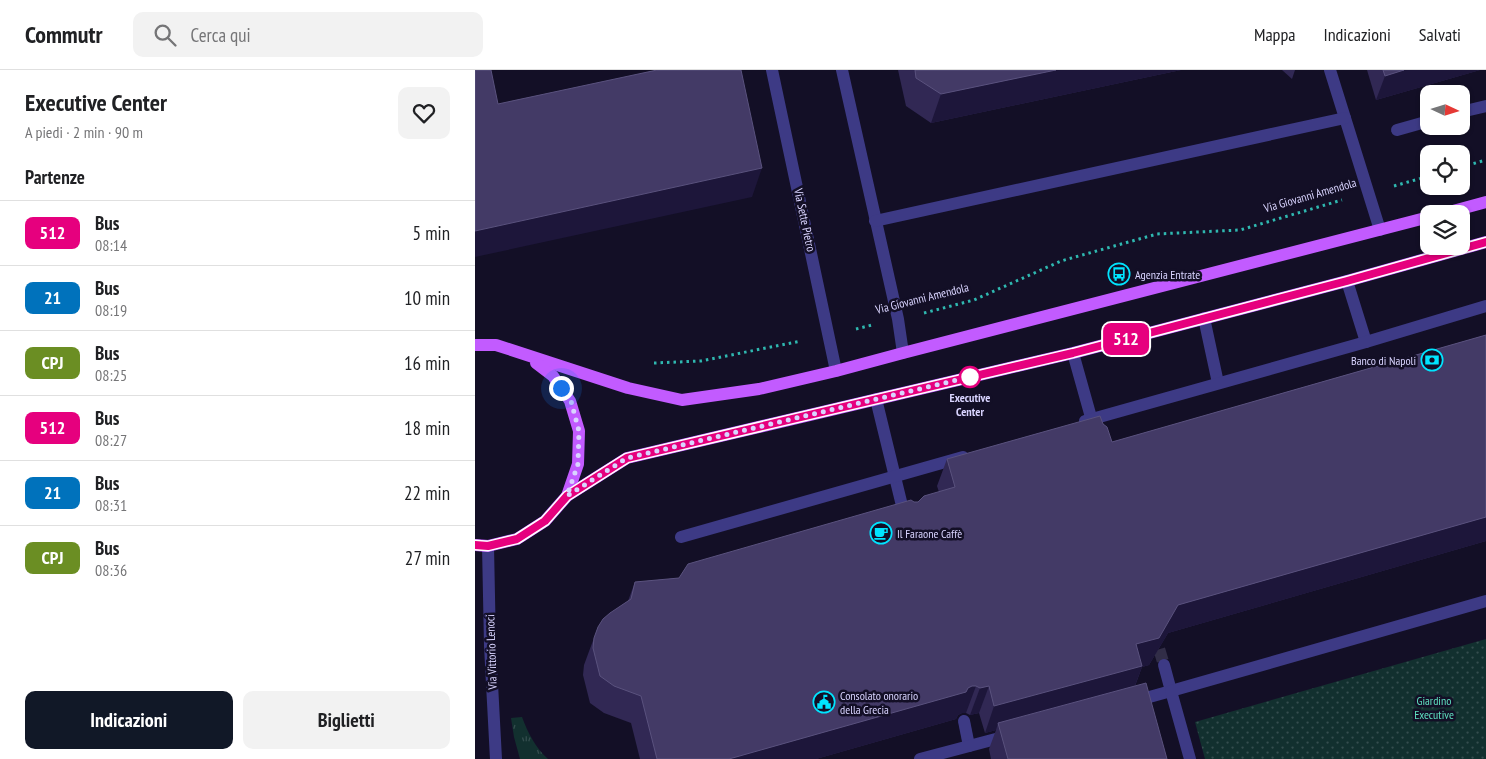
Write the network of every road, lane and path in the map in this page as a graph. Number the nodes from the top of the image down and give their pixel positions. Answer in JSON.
{"nodes":[{"id":1,"x":772,"y":70,"type":"edge"},
{"id":2,"x":842,"y":70,"type":"edge"},
{"id":3,"x":1330,"y":70,"type":"edge"},
{"id":4,"x":1486,"y":106,"type":"edge"},
{"id":5,"x":1470,"y":110,"type":"edge"},
{"id":6,"x":1345,"y":118,"type":"junction"},
{"id":7,"x":1420,"y":124,"type":"edge"},
{"id":8,"x":1397,"y":130,"type":"dead end"},
{"id":9,"x":1486,"y":160,"type":"edge"},
{"id":10,"x":1470,"y":164,"type":"edge"},
{"id":11,"x":1420,"y":179,"type":"edge"},
{"id":12,"x":1369,"y":193,"type":"junction"},
{"id":13,"x":1486,"y":202,"type":"edge"},
{"id":14,"x":1470,"y":206,"type":"edge"},
{"id":15,"x":1420,"y":219,"type":"edge"},
{"id":16,"x":875,"y":221,"type":"junction"},
{"id":17,"x":1380,"y":230,"type":"junction"},
{"id":18,"x":1486,"y":242,"type":"edge"},
{"id":19,"x":1347,"y":281,"type":"junction"},
{"id":20,"x":1486,"y":306,"type":"edge"},
{"id":21,"x":1204,"y":318,"type":"junction"},
{"id":22,"x":898,"y":319,"type":"junction"},
{"id":23,"x":829,"y":335,"type":"junction"},
{"id":24,"x":1366,"y":342,"type":"junction"},
{"id":25,"x":475,"y":345,"type":"edge"},
{"id":26,"x":903,"y":353,"type":"junction"},
{"id":27,"x":1073,"y":353,"type":"junction"},
{"id":28,"x":528,"y":357,"type":"junction"},
{"id":29,"x":647,"y":364,"type":"dead end"},
{"id":30,"x":837,"y":371,"type":"junction"},
{"id":31,"x":1218,"y":383,"type":"junction"},
{"id":32,"x":876,"y":399,"type":"junction"},
{"id":33,"x":1092,"y":420,"type":"junction"},
{"id":34,"x":1074,"y":424,"type":"edge"},
{"id":35,"x":1097,"y":437,"type":"edge"},
{"id":36,"x":971,"y":455,"type":"edge"},
{"id":37,"x":894,"y":477,"type":"junction"},
{"id":38,"x":567,"y":496,"type":"junction"},
{"id":39,"x":906,"y":521,"type":"edge"},
{"id":40,"x":681,"y":537,"type":"dead end"},
{"id":41,"x":481,"y":545,"type":"edge"},
{"id":42,"x":1486,"y":601,"type":"edge"},
{"id":43,"x":1164,"y":665,"type":"tunnel mouth"},
{"id":44,"x":1171,"y":691,"type":"junction"},
{"id":45,"x":1123,"y":704,"type":"edge"},
{"id":46,"x":963,"y":721,"type":"edge"},
{"id":47,"x":1017,"y":733,"type":"edge"},
{"id":48,"x":969,"y":746,"type":"junction"},
{"id":49,"x":497,"y":759,"type":"edge"},
{"id":50,"x":920,"y":759,"type":"edge"},
{"id":51,"x":1190,"y":759,"type":"edge"}],
"edges":[{"from":1,"to":23,"type":"street","name":"Via Sette Pietro"},
{"from":2,"to":16,"type":"street"},
{"from":3,"to":6,"type":"street"},
{"from":4,"to":5,"type":"street"},
{"from":6,"to":12,"type":"street"},
{"from":6,"to":16,"type":"street"},
{"from":7,"to":8,"type":"street"},
{"from":9,"to":10,"type":"path"},
{"from":11,"to":12,"type":"path","name":"Via Giovanni Amendola"},
{"from":12,"to":17,"type":"street"},
{"from":12,"to":22,"type":"path","name":"Via Giovanni Amendola"},
{"from":13,"to":14,"type":"main road"},
{"from":15,"to":17,"type":"main road"},
{"from":16,"to":22,"type":"street"},
{"from":17,"to":26,"type":"main road"},
{"from":18,"to":19,"type":"main road"},
{"from":19,"to":21,"type":"main road"},
{"from":19,"to":24,"type":"street"},
{"from":20,"to":24,"type":"street"},
{"from":21,"to":27,"type":"main road"},
{"from":21,"to":31,"type":"street"},
{"from":22,"to":23,"type":"path","name":"Via Giovanni Amendola"},
{"from":22,"to":26,"type":"street"},
{"from":23,"to":29,"type":"path","name":"Via Giovanni Amendola"},
{"from":23,"to":30,"type":"street","name":"Via Sette Pietro"},
{"from":24,"to":31,"type":"street"},
{"from":25,"to":28,"type":"main road"},
{"from":26,"to":30,"type":"main road"},
{"from":27,"to":32,"type":"main road"},
{"from":27,"to":33,"type":"street"},
{"from":28,"to":30,"type":"main road"},
{"from":28,"to":38,"type":"main road"},
{"from":31,"to":33,"type":"street"},
{"from":32,"to":37,"type":"street"},
{"from":32,"to":38,"type":"main road"},
{"from":33,"to":34,"type":"street"},
{"from":33,"to":35,"type":"street"},
{"from":36,"to":37,"type":"street"},
{"from":37,"to":39,"type":"street"},
{"from":37,"to":40,"type":"street"},
{"from":38,"to":41,"type":"main road"},
{"from":41,"to":49,"type":"street","name":"Via Vittorio Lenoci"},
{"from":42,"to":44,"type":"street"},
{"from":43,"to":44,"type":"street"},
{"from":44,"to":45,"type":"street"},
{"from":44,"to":51,"type":"street"},
{"from":46,"to":48,"type":"street"},
{"from":47,"to":48,"type":"street"},
{"from":48,"to":50,"type":"street"}]}
